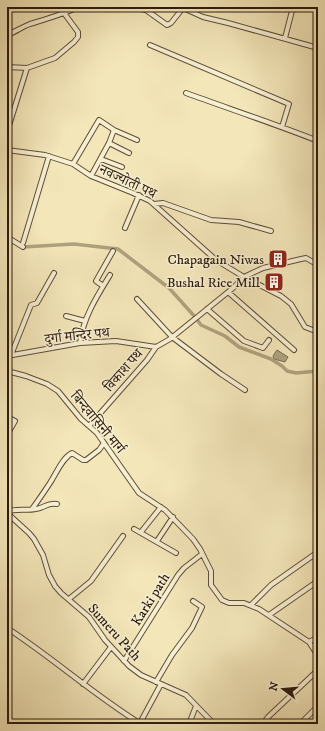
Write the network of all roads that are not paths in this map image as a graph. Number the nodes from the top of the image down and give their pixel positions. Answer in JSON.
{"nodes":[{"id":1,"x":79,"y":7,"type":"edge"},
{"id":2,"x":134,"y":7,"type":"edge"},
{"id":3,"x":293,"y":7,"type":"edge"},
{"id":4,"x":184,"y":8,"type":"edge"},
{"id":5,"x":64,"y":13,"type":"junction"},
{"id":6,"x":7,"y":35,"type":"edge"},
{"id":7,"x":285,"y":38,"type":"junction"},
{"id":8,"x":150,"y":44,"type":"dead end"},
{"id":9,"x":318,"y":48,"type":"edge"},
{"id":10,"x":7,"y":67,"type":"edge"},
{"id":11,"x":27,"y":68,"type":"junction"},
{"id":12,"x":186,"y":93,"type":"dead end"},
{"id":13,"x":282,"y":126,"type":"junction"},
{"id":14,"x":114,"y":130,"type":"junction"},
{"id":15,"x":7,"y":132,"type":"edge"},
{"id":16,"x":137,"y":140,"type":"dead end"},
{"id":17,"x":318,"y":141,"type":"edge"},
{"id":18,"x":110,"y":143,"type":"junction"},
{"id":19,"x":7,"y":150,"type":"edge"},
{"id":20,"x":129,"y":153,"type":"dead end"},
{"id":21,"x":49,"y":156,"type":"junction"},
{"id":22,"x":101,"y":159,"type":"junction"},
{"id":23,"x":73,"y":164,"type":"junction"},
{"id":24,"x":122,"y":167,"type":"dead end"},
{"id":25,"x":90,"y":176,"type":"junction"},
{"id":26,"x":139,"y":195,"type":"junction"},
{"id":27,"x":154,"y":204,"type":"junction"},
{"id":28,"x":125,"y":228,"type":"dead end"},
{"id":29,"x":271,"y":231,"type":"dead end"},
{"id":30,"x":7,"y":238,"type":"edge"},
{"id":31,"x":114,"y":251,"type":"dead end"},
{"id":32,"x":318,"y":265,"type":"edge"},
{"id":33,"x":54,"y":273,"type":"dead end"},
{"id":34,"x":110,"y":274,"type":"dead end"},
{"id":35,"x":244,"y":277,"type":"junction"},
{"id":36,"x":103,"y":286,"type":"junction"},
{"id":37,"x":228,"y":292,"type":"junction"},
{"id":38,"x":138,"y":299,"type":"dead end"},
{"id":39,"x":207,"y":309,"type":"junction"},
{"id":40,"x":66,"y":316,"type":"dead end"},
{"id":41,"x":85,"y":321,"type":"junction"},
{"id":42,"x":318,"y":332,"type":"edge"},
{"id":43,"x":172,"y":337,"type":"junction"},
{"id":44,"x":269,"y":340,"type":"dead end"},
{"id":45,"x":80,"y":343,"type":"junction"},
{"id":46,"x":156,"y":347,"type":"junction"},
{"id":47,"x":294,"y":350,"type":"dead end"},
{"id":48,"x":9,"y":355,"type":"edge"},
{"id":49,"x":7,"y":371,"type":"edge"},
{"id":50,"x":245,"y":390,"type":"dead end"},
{"id":51,"x":7,"y":417,"type":"edge"},
{"id":52,"x":89,"y":426,"type":"junction"},
{"id":53,"x":7,"y":436,"type":"edge"},
{"id":54,"x":104,"y":443,"type":"junction"},
{"id":55,"x":57,"y":504,"type":"dead end"},
{"id":56,"x":161,"y":507,"type":"junction"},
{"id":57,"x":32,"y":510,"type":"junction"},
{"id":58,"x":7,"y":512,"type":"edge"},
{"id":59,"x":173,"y":517,"type":"junction"},
{"id":60,"x":134,"y":529,"type":"dead end"},
{"id":61,"x":142,"y":532,"type":"junction"},
{"id":62,"x":122,"y":536,"type":"dead end"},
{"id":63,"x":157,"y":541,"type":"junction"},
{"id":64,"x":318,"y":552,"type":"edge"},
{"id":65,"x":176,"y":553,"type":"dead end"},
{"id":66,"x":202,"y":554,"type":"junction"},
{"id":67,"x":318,"y":580,"type":"edge"},
{"id":68,"x":69,"y":599,"type":"junction"},
{"id":69,"x":193,"y":601,"type":"dead end"},
{"id":70,"x":251,"y":606,"type":"junction"},
{"id":71,"x":269,"y":615,"type":"junction"},
{"id":72,"x":7,"y":628,"type":"edge"},
{"id":73,"x":318,"y":637,"type":"edge"},
{"id":74,"x":309,"y":642,"type":"junction"},
{"id":75,"x":111,"y":647,"type":"junction"},
{"id":76,"x":318,"y":656,"type":"edge"},
{"id":77,"x":124,"y":661,"type":"junction"},
{"id":78,"x":318,"y":670,"type":"edge"},
{"id":79,"x":156,"y":682,"type":"junction"},
{"id":80,"x":83,"y":684,"type":"junction"},
{"id":81,"x":161,"y":684,"type":"junction"},
{"id":82,"x":196,"y":706,"type":"junction"},
{"id":83,"x":318,"y":706,"type":"edge"},
{"id":84,"x":212,"y":723,"type":"edge"},
{"id":85,"x":140,"y":724,"type":"edge"},
{"id":86,"x":189,"y":724,"type":"edge"},
{"id":87,"x":263,"y":724,"type":"edge"},
{"id":88,"x":300,"y":724,"type":"edge"}],
"edges":[{"from":1,"to":5,"type":"street"},
{"from":2,"to":4,"type":"street"},
{"from":3,"to":7,"type":"street"},
{"from":4,"to":7,"type":"street"},
{"from":5,"to":6,"type":"street"},
{"from":5,"to":11,"type":"street"},
{"from":7,"to":9,"type":"street"},
{"from":8,"to":13,"type":"street"},
{"from":10,"to":11,"type":"street"},
{"from":11,"to":15,"type":"street"},
{"from":12,"to":13,"type":"street"},
{"from":13,"to":17,"type":"street"},
{"from":14,"to":16,"type":"street"},
{"from":14,"to":18,"type":"street"},
{"from":14,"to":23,"type":"street"},
{"from":18,"to":20,"type":"street"},
{"from":18,"to":22,"type":"street"},
{"from":19,"to":21,"type":"street","name":"नवज्योती पथ"},
{"from":21,"to":23,"type":"street","name":"नवज्योती पथ"},
{"from":21,"to":30,"type":"street"},
{"from":22,"to":24,"type":"street"},
{"from":22,"to":25,"type":"street"},
{"from":23,"to":25,"type":"street","name":"नवज्योती पथ"},
{"from":25,"to":26,"type":"street","name":"नवज्योती पथ"},
{"from":26,"to":27,"type":"street","name":"नवज्योती पथ"},
{"from":26,"to":28,"type":"street"},
{"from":27,"to":29,"type":"street"},
{"from":27,"to":35,"type":"street","name":"नवज्योती पथ"},
{"from":31,"to":36,"type":"street"},
{"from":32,"to":35,"type":"street"},
{"from":33,"to":48,"type":"street"},
{"from":34,"to":36,"type":"street"},
{"from":35,"to":37,"type":"street"},
{"from":35,"to":42,"type":"street","name":"नवज्योती पथ"},
{"from":36,"to":41,"type":"street"},
{"from":37,"to":39,"type":"street"},
{"from":37,"to":47,"type":"street"},
{"from":38,"to":43,"type":"street"},
{"from":39,"to":43,"type":"street"},
{"from":39,"to":44,"type":"street"},
{"from":40,"to":41,"type":"street"},
{"from":41,"to":45,"type":"street"},
{"from":43,"to":46,"type":"street"},
{"from":43,"to":50,"type":"street"},
{"from":45,"to":46,"type":"street","name":"दुर्गा मन्दिर पथ"},
{"from":45,"to":48,"type":"street","name":"दुर्गा मन्दिर पथ"},
{"from":46,"to":52,"type":"street","name":"विकाश पथ"},
{"from":49,"to":52,"type":"street","name":"बिन्दवासिनी मार्ग"},
{"from":51,"to":53,"type":"street"},
{"from":52,"to":54,"type":"street","name":"बिन्दवासिनी मार्ग"},
{"from":54,"to":56,"type":"street","name":"बिन्दवासिनी मार्ग"},
{"from":54,"to":57,"type":"street"},
{"from":55,"to":57,"type":"street"},
{"from":56,"to":59,"type":"street","name":"बिन्दवासिनी मार्ग"},
{"from":56,"to":61,"type":"street"},
{"from":57,"to":58,"type":"street"},
{"from":58,"to":68,"type":"street","name":"Sumeru Path"},
{"from":59,"to":63,"type":"street"},
{"from":59,"to":66,"type":"street","name":"बिन्दवासिनी मार्ग"},
{"from":60,"to":61,"type":"street"},
{"from":61,"to":63,"type":"street"},
{"from":62,"to":68,"type":"street"},
{"from":63,"to":65,"type":"street"},
{"from":64,"to":70,"type":"street"},
{"from":66,"to":70,"type":"street","name":"बिन्दवासिनी मार्ग"},
{"from":66,"to":77,"type":"street","name":"Karki path"},
{"from":67,"to":71,"type":"street"},
{"from":68,"to":75,"type":"street","name":"Sumeru Path"},
{"from":69,"to":79,"type":"street"},
{"from":70,"to":71,"type":"street","name":"बिन्दवासिनी मार्ग"},
{"from":71,"to":74,"type":"street","name":"बिन्दवासिनी मार्ग"},
{"from":72,"to":80,"type":"street"},
{"from":73,"to":74,"type":"street"},
{"from":74,"to":76,"type":"street"},
{"from":75,"to":77,"type":"street","name":"Sumeru Path"},
{"from":75,"to":80,"type":"street"},
{"from":77,"to":79,"type":"street","name":"Sumeru Path"},
{"from":78,"to":87,"type":"street"},
{"from":79,"to":81,"type":"street","name":"Sumeru Path"},
{"from":80,"to":85,"type":"street"},
{"from":81,"to":82,"type":"street","name":"Sumeru Path"},
{"from":81,"to":85,"type":"street"},
{"from":82,"to":84,"type":"street","name":"Sumeru Path"},
{"from":82,"to":86,"type":"street"},
{"from":83,"to":88,"type":"street"}]}
